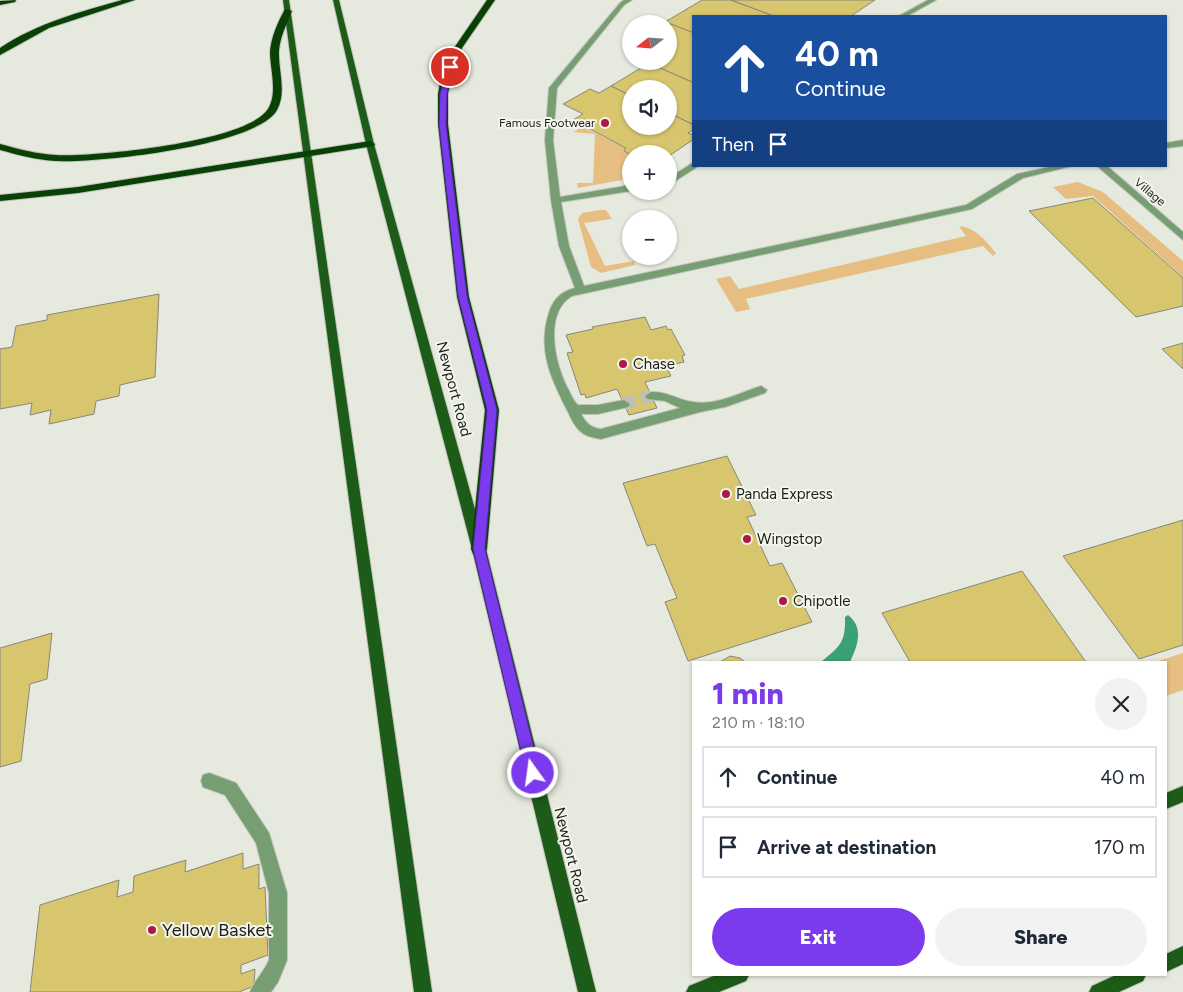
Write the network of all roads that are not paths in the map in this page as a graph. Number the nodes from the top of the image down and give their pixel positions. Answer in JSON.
{"nodes":[{"id":1,"x":12,"y":0,"type":"edge"},
{"id":2,"x":131,"y":0,"type":"edge"},
{"id":3,"x":286,"y":0,"type":"edge"},
{"id":4,"x":336,"y":0,"type":"edge"},
{"id":5,"x":491,"y":0,"type":"edge"},
{"id":6,"x":629,"y":0,"type":"edge"},
{"id":7,"x":933,"y":0,"type":"edge"},
{"id":8,"x":0,"y":3,"type":"edge"},
{"id":9,"x":288,"y":11,"type":"junction"},
{"id":10,"x":904,"y":15,"type":"edge"},
{"id":11,"x":0,"y":52,"type":"edge"},
{"id":12,"x":1183,"y":143,"type":"edge"},
{"id":13,"x":370,"y":144,"type":"junction"},
{"id":14,"x":1167,"y":146,"type":"edge"},
{"id":15,"x":0,"y":147,"type":"edge"},
{"id":16,"x":306,"y":155,"type":"junction"},
{"id":17,"x":692,"y":165,"type":"edge"},
{"id":18,"x":1063,"y":167,"type":"edge"},
{"id":19,"x":1101,"y":167,"type":"edge"},
{"id":20,"x":677,"y":176,"type":"edge"},
{"id":21,"x":622,"y":189,"type":"edge"},
{"id":22,"x":0,"y":198,"type":"edge"},
{"id":23,"x":556,"y":200,"type":"junction"},
{"id":24,"x":1183,"y":237,"type":"edge"},
{"id":25,"x":581,"y":290,"type":"junction"},
{"id":26,"x":761,"y":390,"type":"dead end"},
{"id":27,"x":651,"y":396,"type":"tunnel mouth"},
{"id":28,"x":624,"y":404,"type":"tunnel mouth"},
{"id":29,"x":572,"y":407,"type":"junction"},
{"id":30,"x":697,"y":408,"type":"junction"},
{"id":31,"x":479,"y":549,"type":"junction"},
{"id":32,"x":210,"y":781,"type":"dead end"},
{"id":33,"x":1183,"y":794,"type":"edge"},
{"id":34,"x":1167,"y":801,"type":"edge"},
{"id":35,"x":1183,"y":955,"type":"edge"},
{"id":36,"x":1167,"y":963,"type":"edge"},
{"id":37,"x":737,"y":976,"type":"edge"},
{"id":38,"x":1135,"y":976,"type":"edge"},
{"id":39,"x":259,"y":992,"type":"edge"},
{"id":40,"x":423,"y":992,"type":"edge"},
{"id":41,"x":587,"y":992,"type":"edge"},
{"id":42,"x":695,"y":992,"type":"edge"},
{"id":43,"x":1098,"y":992,"type":"edge"}],
"edges":[{"from":1,"to":8,"type":"highway"},
{"from":2,"to":11,"type":"highway"},
{"from":3,"to":9,"type":"main road"},
{"from":4,"to":13,"type":"main road","name":"Newport Road"},
{"from":5,"to":31,"type":"highway"},
{"from":6,"to":23,"type":"lane"},
{"from":7,"to":10,"type":"lane"},
{"from":9,"to":15,"type":"highway"},
{"from":9,"to":16,"type":"main road"},
{"from":12,"to":14,"type":"lane"},
{"from":13,"to":16,"type":"highway"},
{"from":13,"to":31,"type":"main road","name":"Newport Road"},
{"from":16,"to":22,"type":"highway"},
{"from":16,"to":40,"type":"main road"},
{"from":17,"to":20,"type":"lane"},
{"from":18,"to":25,"type":"lane"},
{"from":19,"to":24,"type":"lane","name":"Village"},
{"from":21,"to":23,"type":"lane"},
{"from":23,"to":25,"type":"lane"},
{"from":25,"to":29,"type":"lane"},
{"from":26,"to":30,"type":"lane"},
{"from":27,"to":30,"type":"lane"},
{"from":28,"to":29,"type":"lane"},
{"from":29,"to":30,"type":"lane"},
{"from":31,"to":41,"type":"main road","name":"Newport Road"},
{"from":32,"to":39,"type":"lane"},
{"from":33,"to":34,"type":"main road"},
{"from":35,"to":36,"type":"main road"},
{"from":37,"to":42,"type":"main road"},
{"from":38,"to":43,"type":"main road"}]}
